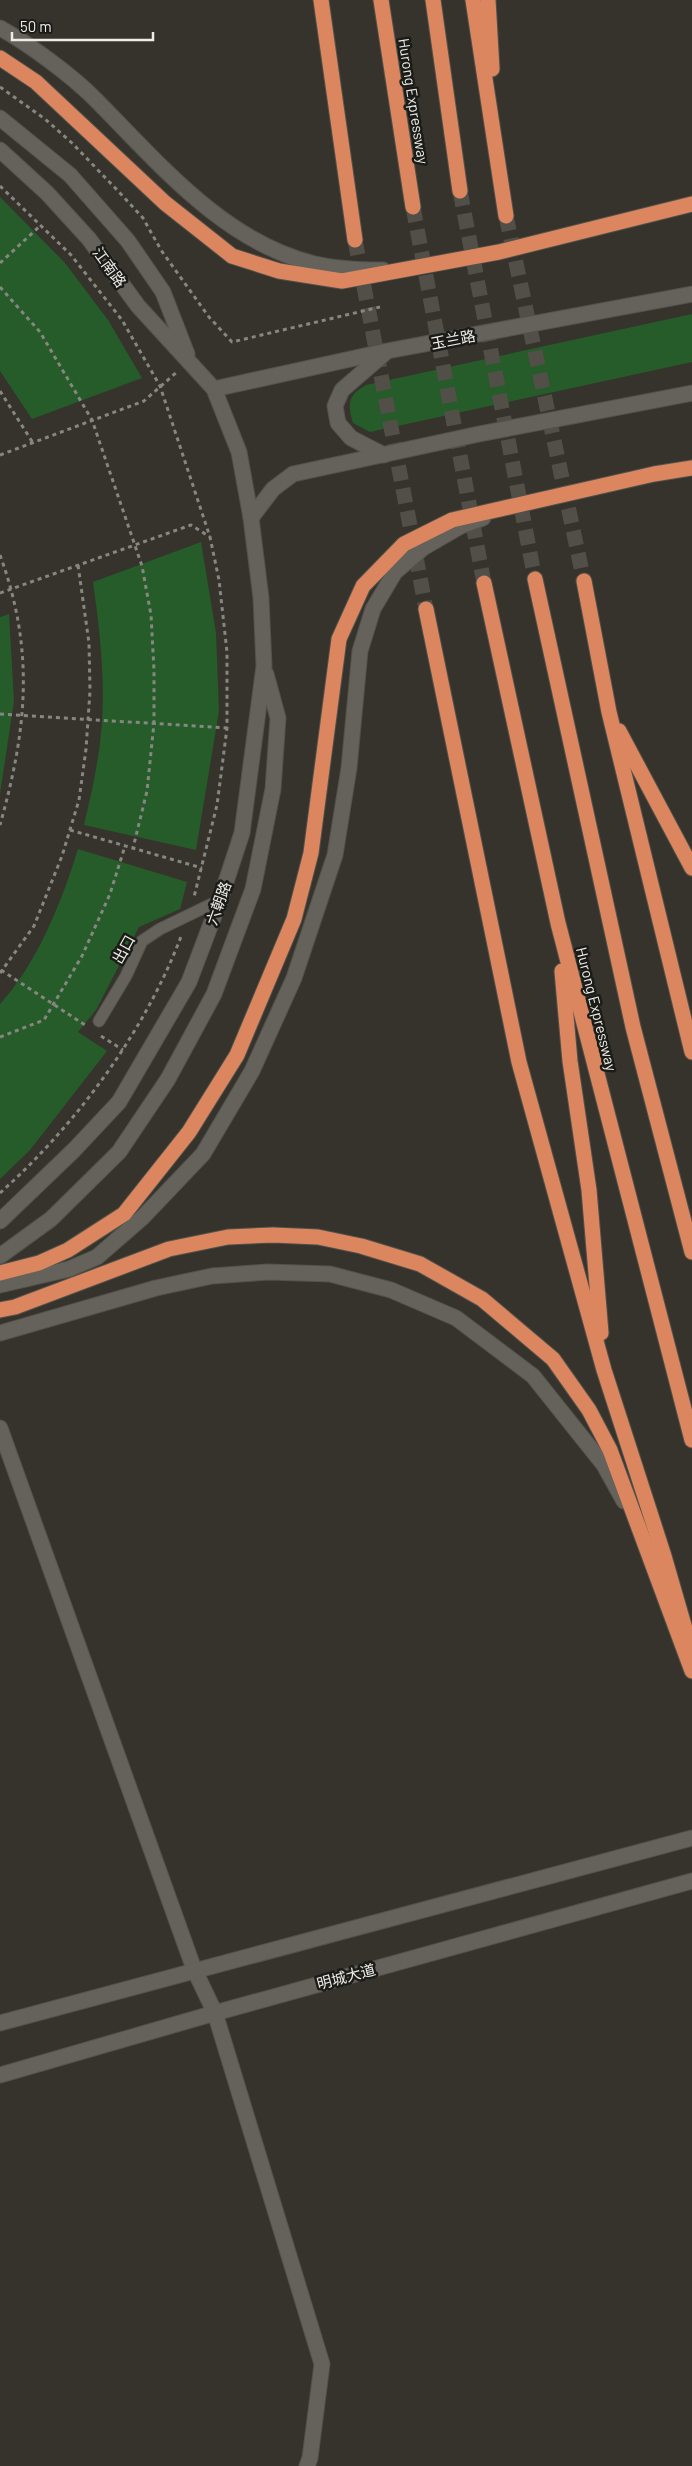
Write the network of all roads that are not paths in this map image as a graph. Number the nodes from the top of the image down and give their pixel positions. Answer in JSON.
{"nodes":[{"id":1,"x":321,"y":0,"type":"edge"},
{"id":2,"x":381,"y":0,"type":"edge"},
{"id":3,"x":433,"y":0,"type":"edge"},
{"id":4,"x":473,"y":0,"type":"edge"},
{"id":5,"x":488,"y":0,"type":"edge"},
{"id":6,"x":0,"y":28,"type":"edge"},
{"id":7,"x":0,"y":58,"type":"edge"},
{"id":8,"x":0,"y":118,"type":"edge"},
{"id":9,"x":0,"y":150,"type":"edge"},
{"id":10,"x":498,"y":161,"type":"junction"},
{"id":11,"x":460,"y":191,"type":"tunnel mouth"},
{"id":12,"x":692,"y":204,"type":"edge"},
{"id":13,"x":413,"y":207,"type":"tunnel mouth"},
{"id":14,"x":506,"y":216,"type":"tunnel mouth"},
{"id":15,"x":355,"y":240,"type":"tunnel mouth"},
{"id":16,"x":405,"y":270,"type":"junction"},
{"id":17,"x":688,"y":294,"type":"edge"},
{"id":18,"x":387,"y":351,"type":"junction"},
{"id":19,"x":190,"y":361,"type":"junction"},
{"id":20,"x":214,"y":389,"type":"junction"},
{"id":21,"x":692,"y":394,"type":"edge"},
{"id":22,"x":384,"y":455,"type":"junction"},
{"id":23,"x":692,"y":468,"type":"edge"},
{"id":24,"x":537,"y":500,"type":"junction"},
{"id":25,"x":251,"y":518,"type":"junction"},
{"id":26,"x":535,"y":579,"type":"tunnel mouth"},
{"id":27,"x":584,"y":581,"type":"tunnel mouth"},
{"id":28,"x":484,"y":583,"type":"tunnel mouth"},
{"id":29,"x":426,"y":609,"type":"tunnel mouth"},
{"id":30,"x":264,"y":666,"type":"junction"},
{"id":31,"x":609,"y":712,"type":"junction"},
{"id":32,"x":692,"y":868,"type":"edge"},
{"id":33,"x":220,"y":900,"type":"junction"},
{"id":34,"x":558,"y":923,"type":"junction"},
{"id":35,"x":95,"y":1025,"type":"road end"},
{"id":36,"x":692,"y":1052,"type":"edge"},
{"id":37,"x":0,"y":1221,"type":"edge"},
{"id":38,"x":692,"y":1252,"type":"edge"},
{"id":39,"x":0,"y":1256,"type":"edge"},
{"id":40,"x":0,"y":1273,"type":"edge"},
{"id":41,"x":0,"y":1285,"type":"edge"},
{"id":42,"x":0,"y":1310,"type":"edge"},
{"id":43,"x":0,"y":1333,"type":"edge"},
{"id":44,"x":604,"y":1370,"type":"junction"},
{"id":45,"x":0,"y":1428,"type":"edge"},
{"id":46,"x":692,"y":1440,"type":"edge"},
{"id":47,"x":643,"y":1535,"type":"junction"},
{"id":48,"x":692,"y":1653,"type":"edge"},
{"id":49,"x":692,"y":1671,"type":"edge"},
{"id":50,"x":692,"y":1838,"type":"edge"},
{"id":51,"x":692,"y":1881,"type":"edge"},
{"id":52,"x":194,"y":1969,"type":"junction"},
{"id":53,"x":215,"y":2012,"type":"junction"},
{"id":54,"x":0,"y":2022,"type":"edge"},
{"id":55,"x":0,"y":2075,"type":"edge"},
{"id":56,"x":307,"y":2466,"type":"edge"}],
"edges":[{"from":1,"to":15,"type":"highway"},
{"from":2,"to":13,"type":"highway","name":"Hurong Expressway"},
{"from":3,"to":11,"type":"highway"},
{"from":4,"to":10,"type":"highway"},
{"from":5,"to":10,"type":"highway"},
{"from":6,"to":16,"type":"street"},
{"from":7,"to":16,"type":"highway"},
{"from":8,"to":19,"type":"street"},
{"from":9,"to":19,"type":"street","name":"江南路"},
{"from":10,"to":14,"type":"highway"},
{"from":12,"to":16,"type":"highway"},
{"from":17,"to":18,"type":"street","name":"玉兰路"},
{"from":18,"to":20,"type":"street","name":"玉兰路"},
{"from":18,"to":22,"type":"street"},
{"from":19,"to":20,"type":"street","name":"江南路"},
{"from":20,"to":25,"type":"street","name":"江南路"},
{"from":21,"to":22,"type":"street"},
{"from":22,"to":25,"type":"street"},
{"from":23,"to":24,"type":"highway"},
{"from":24,"to":40,"type":"highway"},
{"from":24,"to":41,"type":"street"},
{"from":25,"to":30,"type":"street","name":"六朝路"},
{"from":26,"to":38,"type":"highway","name":"Hurong Expressway"},
{"from":27,"to":31,"type":"highway"},
{"from":28,"to":34,"type":"highway","name":"Hurong Expressway"},
{"from":29,"to":44,"type":"highway"},
{"from":30,"to":33,"type":"street","name":"六朝路"},
{"from":30,"to":39,"type":"street"},
{"from":31,"to":32,"type":"highway"},
{"from":31,"to":36,"type":"highway"},
{"from":33,"to":35,"type":"lane","name":"出口"},
{"from":33,"to":37,"type":"street","name":"六朝路"},
{"from":34,"to":44,"type":"highway"},
{"from":34,"to":46,"type":"highway","name":"Hurong Expressway"},
{"from":42,"to":47,"type":"highway"},
{"from":43,"to":47,"type":"street"},
{"from":44,"to":48,"type":"highway"},
{"from":45,"to":52,"type":"street"},
{"from":47,"to":49,"type":"highway"},
{"from":50,"to":52,"type":"street"},
{"from":51,"to":53,"type":"street","name":"明城大道"},
{"from":52,"to":53,"type":"street"},
{"from":52,"to":54,"type":"street"},
{"from":53,"to":55,"type":"street","name":"明城大道"},
{"from":53,"to":56,"type":"street"}]}
